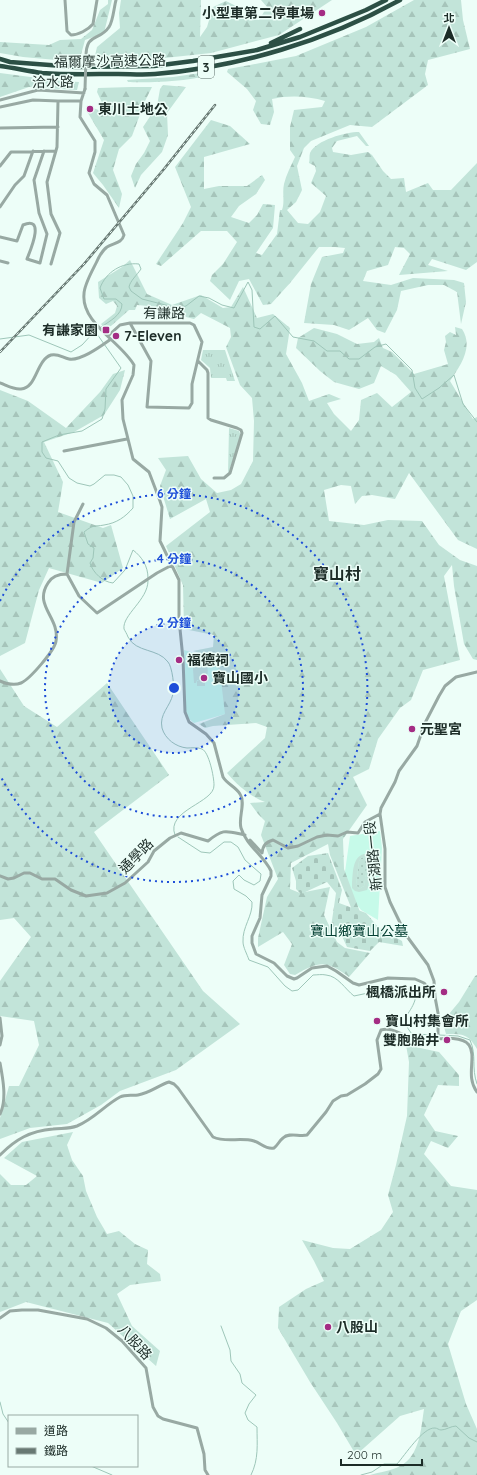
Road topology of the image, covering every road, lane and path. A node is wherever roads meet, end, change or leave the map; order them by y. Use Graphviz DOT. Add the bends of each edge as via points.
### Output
graph roads {
  1 [pos="66,0"];
  2 [pos="97,0"];
  3 [pos="116,0"];
  4 [pos="386,0"];
  5 [pos="400,0"];
  6 [pos="300,29"];
  7 [pos="257,50"];
  8 [pos="0,59"];
  9 [pos="0,66"];
  10 [pos="84,91"];
  11 [pos="0,100"];
  12 [pos="58,101"];
  13 [pos="81,101"];
  14 [pos="0,107"];
  15 [pos="58,127"];
  16 [pos="0,128"];
  17 [pos="33,151"];
  18 [pos="44,151"];
  19 [pos="56,151"];
  20 [pos="0,166"];
  21 [pos="0,207"];
  22 [pos="0,237"];
  23 [pos="0,261"];
  24 [pos="8,263"];
  25 [pos="52,264"];
  26 [pos="130,323"];
  27 [pos="108,336"];
  28 [pos="111,339"];
  29 [pos="198,361"];
  30 [pos="0,383"];
  31 [pos="127,439"];
  32 [pos="64,451"];
  33 [pos="214,478"];
  34 [pos="83,504"];
  35 [pos="172,565"];
  36 [pos="66,574"];
  37 [pos="477,672"];
  38 [pos="0,681"];
  39 [pos="380,814"];
  40 [pos="245,835"];
  41 [pos="0,876"];
  42 [pos="435,997"];
  43 [pos="0,1018"];
  44 [pos="438,1040"];
  45 [pos="0,1045"];
  46 [pos="0,1064"];
  47 [pos="477,1092"];
  48 [pos="0,1114"];
  49 [pos="0,1155"];
  50 [pos="0,1318"];
  51 [pos="208,1475"];
  1 -- 2 [label="street" via="67,32 76,35 93,24"];
  3 -- 10 [label="street, bridge" via="110,26 90,41 86,48"];
  4 -- 7 [label="highway, 福爾摩沙高速公路 / 3" via="329,26"];
  5 -- 9 [label="highway, 福爾摩沙高速公路 / 3" via="370,16 302,43 259,56 192,69 154,74 75,74 41,73"];
  6 -- 7 [label="highway"];
  7 -- 8 [label="highway, 福爾摩沙高速公路 / 3" via="154,66 76,67"];
  10 -- 11 [label="street, 洽水路" via="38,90"];
  10 -- 13 [label="street"];
  12 -- 13 [label="street"];
  12 -- 14 [label="street" via="33,100"];
  12 -- 15 [label="street"];
  13 -- 27 [label="street" via="80,118 95,141 90,169 91,179 107,195 124,235 120,241 107,247 100,256 84,292 87,311"];
  15 -- 16 [label="street"];
  15 -- 19 [label="street"];
  17 -- 18 [label="street"];
  17 -- 20 [label="street" via="11,152"];
  17 -- 21 [label="street" via="24,176"];
  18 -- 19 [label="street"];
  18 -- 22 [label="street" via="34,180 39,213 47,234 40,263 27,259 36,234 32,224 23,225 17,241"];
  19 -- 25 [label="street" via="47,182 50,214 60,233"];
  23 -- 24 [label="street"];
  26 -- 27 [label="street, 有謙路" via="120,325"];
  26 -- 29 [label="street, 有謙路" via="194,325 202,342"];
  26 -- 29 [label="street" via="151,361 147,407 189,408 192,403 192,384"];
  27 -- 28 [label="street"];
  28 -- 30 [label="street" via="77,359 50,356 39,367 30,385 24,388 17,389"];
  28 -- 31 [label="street" via="134,365 133,375 122,403"];
  29 -- 33 [label="street" via="208,373 208,418 237,428 242,433 230,473 224,478"];
  31 -- 32 [label="street"];
  31 -- 35 [label="street" via="133,459 149,472 160,502 160,538"];
  34 -- 36 [label="street" via="74,522"];
  35 -- 36 [label="street" via="97,613 79,596"];
  35 -- 40 [label="street" via="179,580 185,712 190,722 214,743 222,777 242,798 241,828"];
  36 -- 38 [label="street" via="60,574 49,581 42,598 56,629 53,650 22,683 9,685"];
  37 -- 39 [label="street, 新湖路一段" via="456,677 442,691 425,723 417,746 399,771"];
  39 -- 40 [label="street" via="365,822 358,833 347,832 338,836 317,837 288,848 273,840 263,846 262,853"];
  39 -- 42 [label="street, 新湖路一段" via="385,849 385,887 406,935 432,973"];
  40 -- 41 [label="street, 通學路" via="228,830 208,841 181,833 154,850 148,862 125,883 107,893 86,896 55,879 42,879 30,873 14,878"];
  40 -- 42 [label="street" via="272,873 262,895 260,918 252,936 256,954 274,963 287,976 294,979 312,968 327,966 356,985 388,978 414,979 424,983"];
  42 -- 44 [label="street, 新湖路一段"];
  43 -- 45 [label="street"];
  44 -- 47 [label="street" via="459,1039 470,1046 470,1073"];
  44 -- 49 [label="street" via="412,1040 389,1029 381,1030 376,1040 381,1069 378,1074 347,1095 333,1101 307,1135 283,1137 271,1149 251,1140 220,1140 213,1137 178,1088 169,1082 138,1095 121,1096 76,1126 43,1130 22,1137"];
  46 -- 48 [label="street" via="3,1106"];
  50 -- 51 [label="street, 八股路" via="10,1311 38,1310 87,1319 106,1328 146,1368 153,1407 158,1416 197,1428 204,1454 204,1470"];
}
